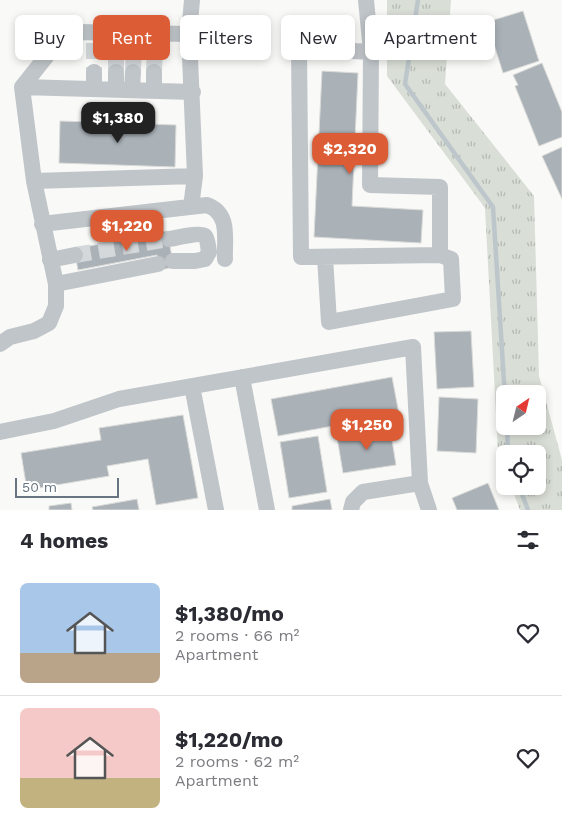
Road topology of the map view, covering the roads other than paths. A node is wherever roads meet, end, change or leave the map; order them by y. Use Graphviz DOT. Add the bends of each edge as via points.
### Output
graph roads {
  1 [pos="192,0"];
  2 [pos="366,0"];
  3 [pos="191,15"];
  4 [pos="367,15"];
  5 [pos="180,35"];
  6 [pos="365,52"];
  7 [pos="191,60"];
  8 [pos="371,60"];
  9 [pos="94,72"];
  10 [pos="116,72"];
  11 [pos="133,72"];
  12 [pos="154,72"];
  13 [pos="22,87"];
  14 [pos="94,89"];
  15 [pos="124,90"];
  16 [pos="154,90"];
  17 [pos="193,92"];
  18 [pos="195,176"];
  19 [pos="34,180"];
  20 [pos="191,207"];
  21 [pos="42,224"];
  22 [pos="169,239"];
  23 [pos="220,254"];
  24 [pos="75,255"];
  25 [pos="440,255"];
  26 [pos="324,257"];
  27 [pos="50,260"];
  28 [pos="171,262"];
  29 [pos="136,269"];
  30 [pos="56,284"];
  31 [pos="0,344"];
  32 [pos="242,378"];
  33 [pos="192,386"];
  34 [pos="0,432"];
  35 [pos="420,482"];
  36 [pos="216,510"];
  37 [pos="267,510"];
  38 [pos="351,510"];
  39 [pos="429,510"];
  1 -- 3 [label="lane"];
  2 -- 4 [label="lane"];
  5 -- 13 [label="lane" via="134,39 94,38 79,32 65,34"];
  6 -- 26 [label="lane" via="299,48 301,257"];
  7 -- 17 [label="lane"];
  8 -- 25 [label="lane" via="370,185 440,188"];
  9 -- 14 [label="lane"];
  10 -- 15 [label="lane"];
  11 -- 15 [label="lane"];
  12 -- 16 [label="lane"];
  13 -- 14 [label="lane"];
  13 -- 19 [label="lane"];
  14 -- 15 [label="lane"];
  15 -- 16 [label="lane"];
  16 -- 17 [label="lane"];
  17 -- 18 [label="lane"];
  18 -- 19 [label="lane"];
  18 -- 20 [label="lane"];
  19 -- 21 [label="lane"];
  20 -- 21 [label="lane"];
  20 -- 23 [label="lane" via="207,205 225,221"];
  21 -- 27 [label="lane"];
  22 -- 23 [label="lane" via="203,235"];
  23 -- 28 [label="lane" via="195,261"];
  24 -- 27 [label="lane"];
  25 -- 26 [label="lane"];
  25 -- 26 [label="lane" via="451,259 454,299 329,322"];
  27 -- 30 [label="lane"];
  28 -- 29 [label="lane"];
  28 -- 29 [label="lane" via="177,269 148,274"];
  29 -- 30 [label="lane"];
  30 -- 31 [label="lane" via="56,306 49,323"];
  32 -- 33 [label="lane"];
  32 -- 35 [label="lane" via="413,347"];
  32 -- 37 [label="lane"];
  33 -- 34 [label="lane" via="118,399 54,421"];
  33 -- 36 [label="lane"];
  35 -- 38 [label="lane" via="363,492 353,502"];
  35 -- 39 [label="lane"];
}
